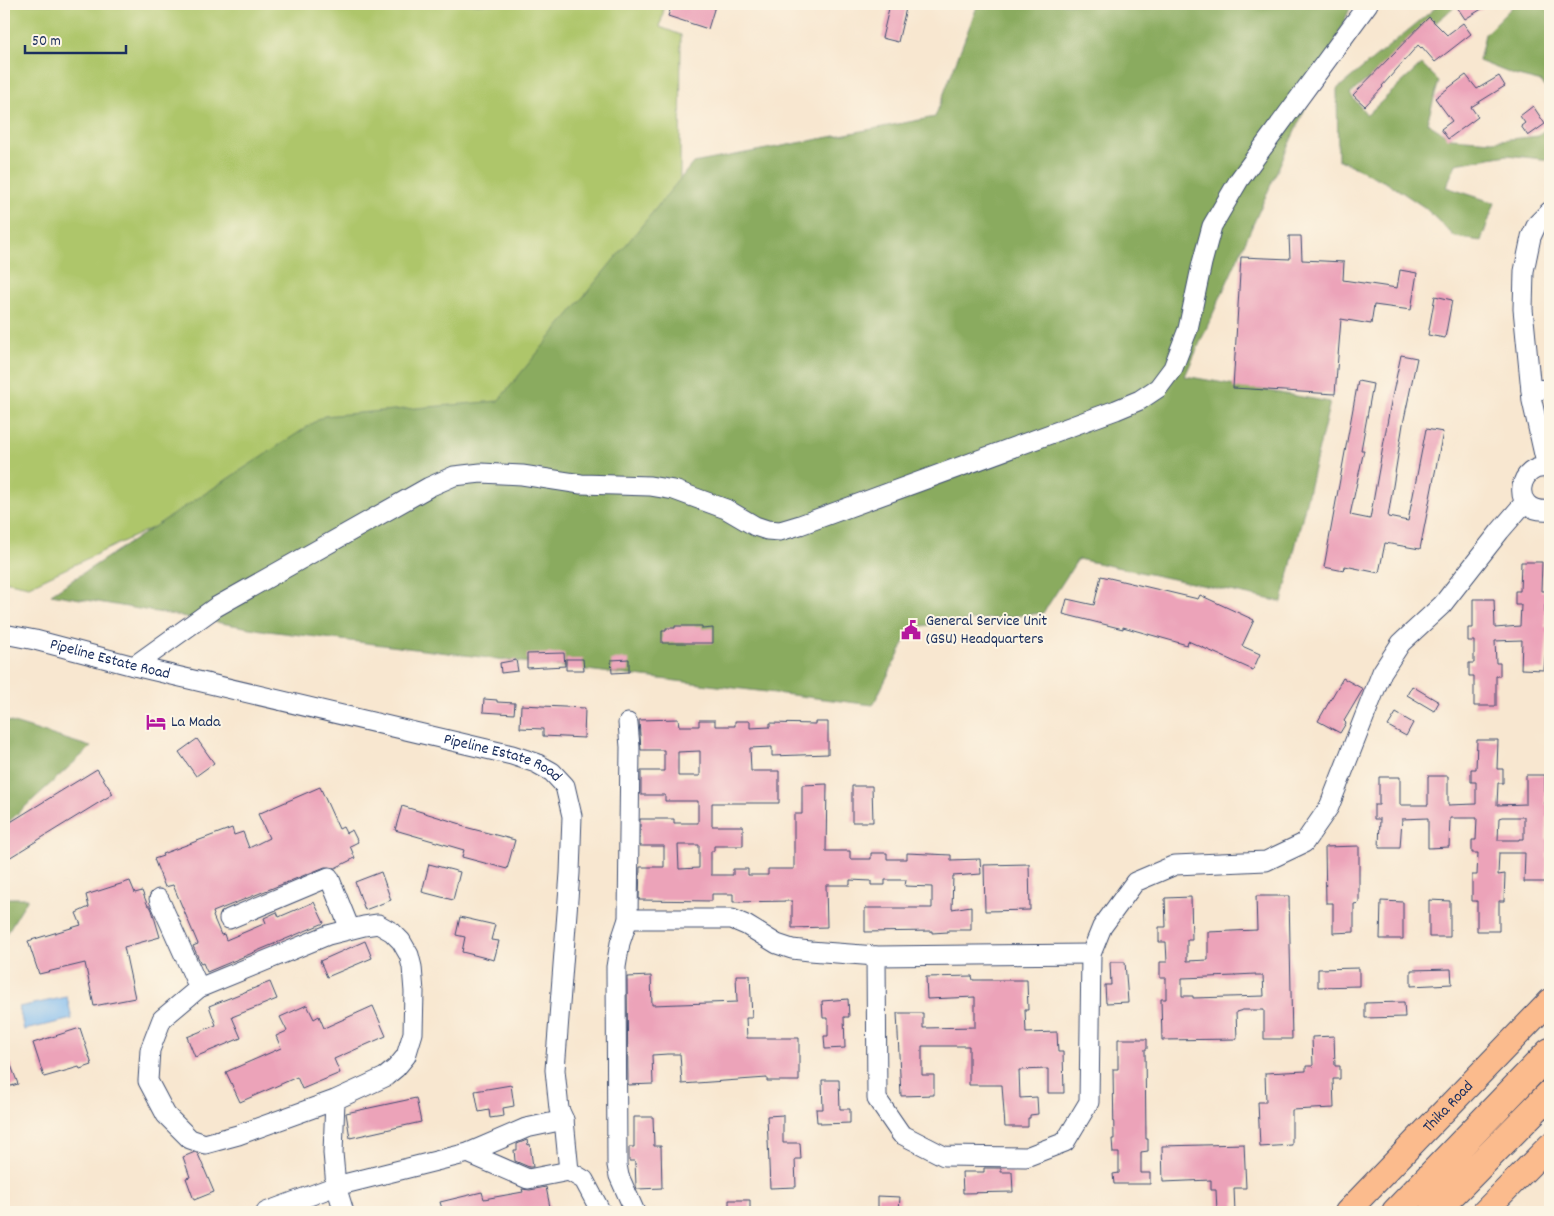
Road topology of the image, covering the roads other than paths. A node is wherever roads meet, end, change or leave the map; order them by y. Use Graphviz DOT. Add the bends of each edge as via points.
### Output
graph roads {
  1 [pos="1368,4"];
  2 [pos="1550,211"];
  3 [pos="1550,389"];
  4 [pos="1531,390"];
  5 [pos="1549,469"];
  6 [pos="1525,502"];
  7 [pos="1550,510"];
  8 [pos="4,634"];
  9 [pos="134,666"];
  10 [pos="628,723"];
  11 [pos="159,899"];
  12 [pos="229,919"];
  13 [pos="628,919"];
  14 [pos="350,930"];
  15 [pos="1091,954"];
  16 [pos="876,956"];
  17 [pos="199,988"];
  18 [pos="1550,1001"];
  19 [pos="1550,1052"];
  20 [pos="1550,1094"];
  21 [pos="334,1100"];
  22 [pos="564,1120"];
  23 [pos="1550,1145"];
  24 [pos="468,1153"];
  25 [pos="569,1171"];
  26 [pos="336,1186"];
  27 [pos="266,1212"];
  28 [pos="344,1212"];
  29 [pos="600,1212"];
  30 [pos="635,1212"];
  31 [pos="1347,1212"];
  32 [pos="1396,1212"];
  33 [pos="1434,1212"];
  34 [pos="1484,1212"];
  1 -- 9 [label="street" via="1239,180 1212,226 1188,329 1173,368 1158,388 1140,400 780,531 755,526 726,509 674,490 582,484 522,475 481,473 454,476 216,607"];
  2 -- 4 [label="street" via="1537,224 1531,237 1524,271 1523,309"];
  3 -- 4 [label="street"];
  4 -- 5 [label="street"];
  5 -- 6 [label="street" via="1540,468 1527,475 1523,481"];
  6 -- 7 [label="street" via="1541,511"];
  6 -- 15 [label="street" via="1442,605 1401,642 1382,672 1330,807 1304,843 1266,861 1175,865 1135,882 1102,927"];
  8 -- 9 [label="street, Pipeline Estate Road"];
  9 -- 22 [label="street, Pipeline Estate Road" via="512,755 552,772 565,786 572,816 555,1070 559,1109"];
  10 -- 13 [label="street"];
  11 -- 17 [label="street"];
  12 -- 14 [label="street" via="329,877"];
  13 -- 16 [label="street" via="732,920 792,949"];
  13 -- 30 [label="street" via="616,967 617,1166"];
  14 -- 17 [label="street" via="328,935"];
  14 -- 21 [label="street" via="378,924 392,932 406,948 414,992 413,1034 406,1056 396,1068 385,1077"];
  15 -- 16 [label="street"];
  15 -- 16 [label="street" via="1089,1102 1065,1142 1026,1157 944,1156 901,1134 878,1099"];
  17 -- 21 [label="street" via="162,1019 150,1050 148,1081 166,1115 190,1139 205,1144"];
  18 -- 31 [label="main road, Thika Road"];
  19 -- 32 [label="highway"];
  20 -- 33 [label="highway"];
  21 -- 26 [label="street"];
  22 -- 24 [label="street" via="526,1128"];
  22 -- 25 [label="street, Pipeline Estate Road"];
  23 -- 34 [label="main road"];
  24 -- 25 [label="street" via="528,1179"];
  24 -- 26 [label="street"];
  25 -- 29 [label="street" via="584,1180"];
  26 -- 27 [label="street"];
  26 -- 28 [label="street"];
}
